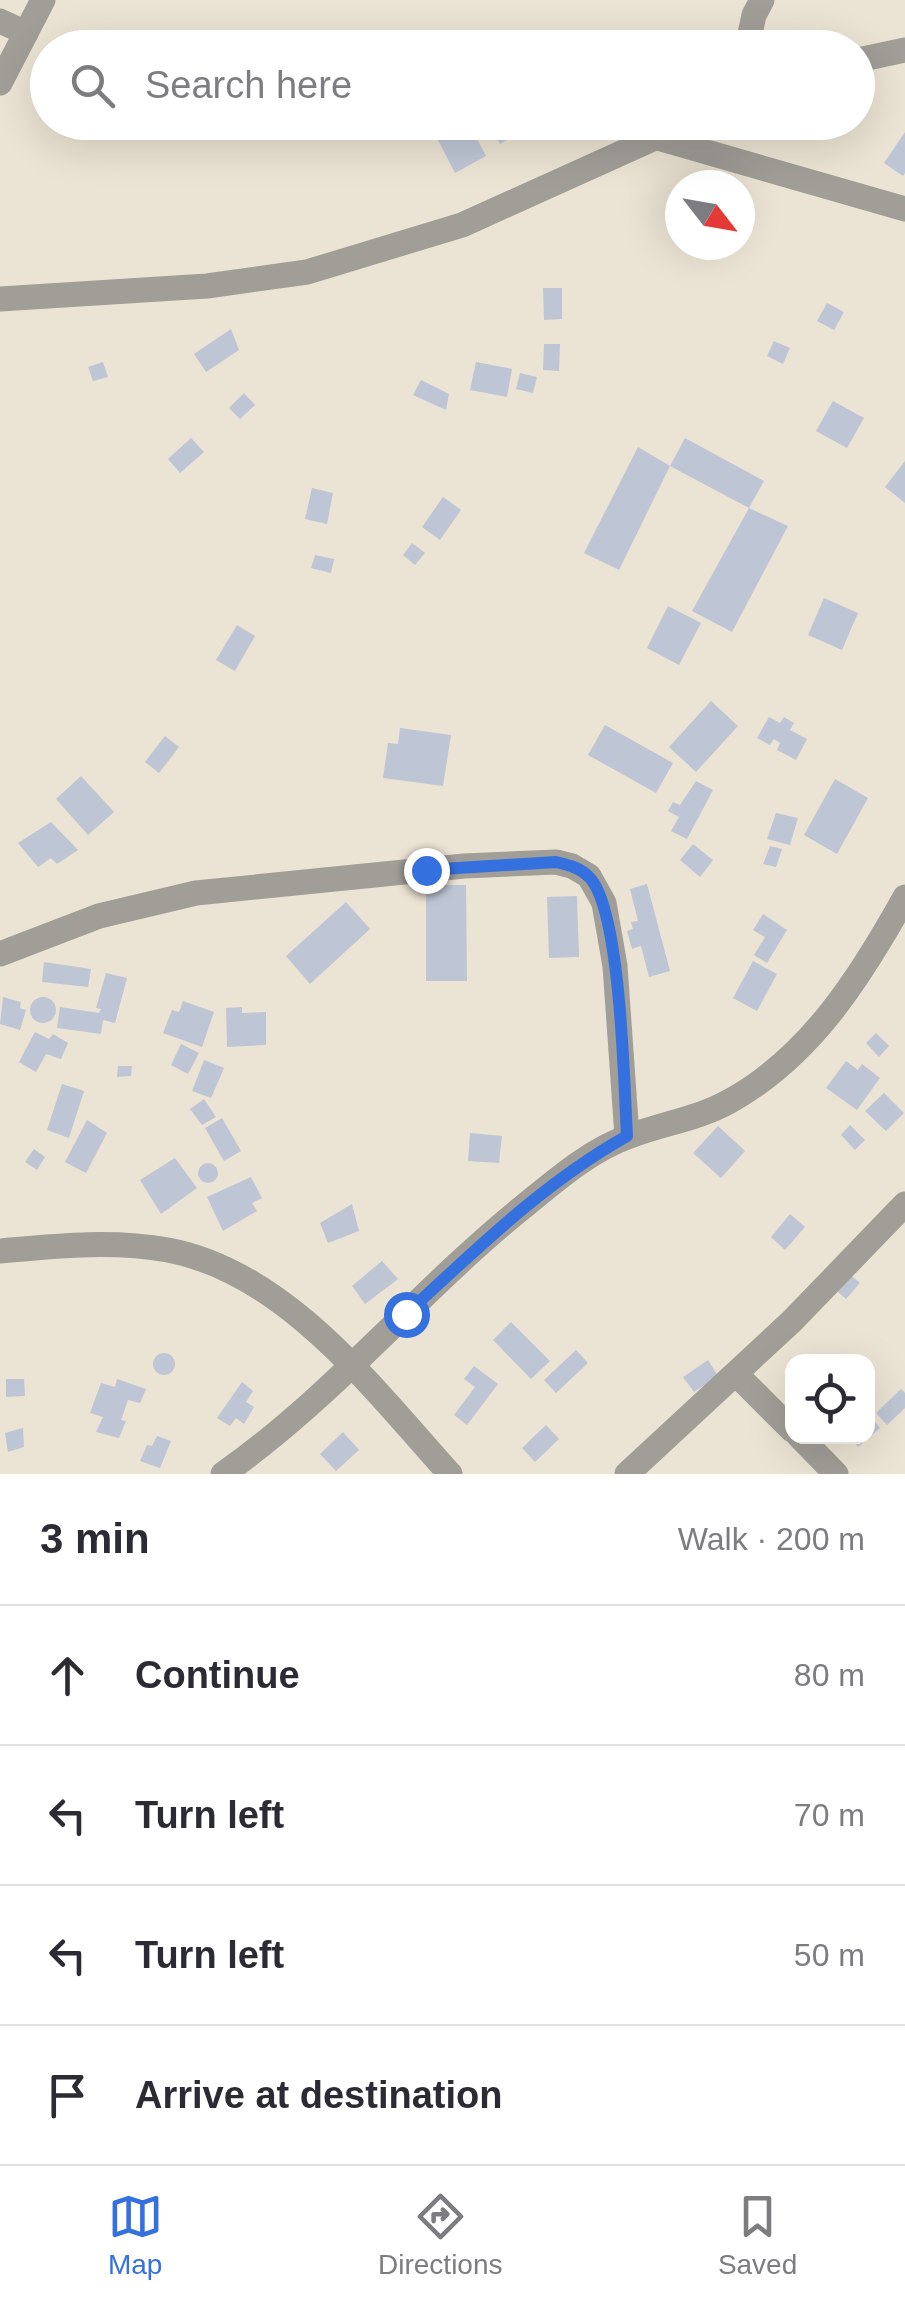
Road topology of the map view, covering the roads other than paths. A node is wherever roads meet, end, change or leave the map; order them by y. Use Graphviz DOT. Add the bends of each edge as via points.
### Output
graph roads {
  1 [pos="43,0"];
  2 [pos="762,0"];
  3 [pos="0,21"];
  4 [pos="751,30"];
  5 [pos="26,33"];
  6 [pos="905,50"];
  7 [pos="875,56"];
  8 [pos="0,83"];
  9 [pos="653,140"];
  10 [pos="665,140"];
  11 [pos="905,209"];
  12 [pos="0,299"];
  13 [pos="905,897"];
  14 [pos="0,954"];
  15 [pos="627,1136"];
  16 [pos="905,1204"];
  17 [pos="0,1251"];
  18 [pos="350,1366"];
  19 [pos="737,1375"];
  20 [pos="785,1423"];
  21 [pos="806,1444"];
  22 [pos="222,1474"];
  23 [pos="450,1474"];
  24 [pos="627,1474"];
  25 [pos="836,1474"];
  1 -- 5 [label="street"];
  2 -- 4 [label="street"];
  3 -- 5 [label="street"];
  5 -- 8 [label="street"];
  6 -- 7 [label="street"];
  9 -- 12 [label="street" via="462,224 308,272 207,286"];
  10 -- 11 [label="street"];
  13 -- 15 [label="street" via="859,975 775,1073 690,1119"];
  14 -- 15 [label="street" via="99,916 196,893 464,866 572,866 589,876 604,903 616,966"];
  15 -- 18 [label="street" via="519,1210"];
  16 -- 19 [label="street"];
  17 -- 18 [label="street" via="86,1243 169,1250 230,1271 289,1307"];
  18 -- 22 [label="street"];
  18 -- 23 [label="street"];
  19 -- 20 [label="street"];
  19 -- 24 [label="street"];
  21 -- 25 [label="street"];
}
